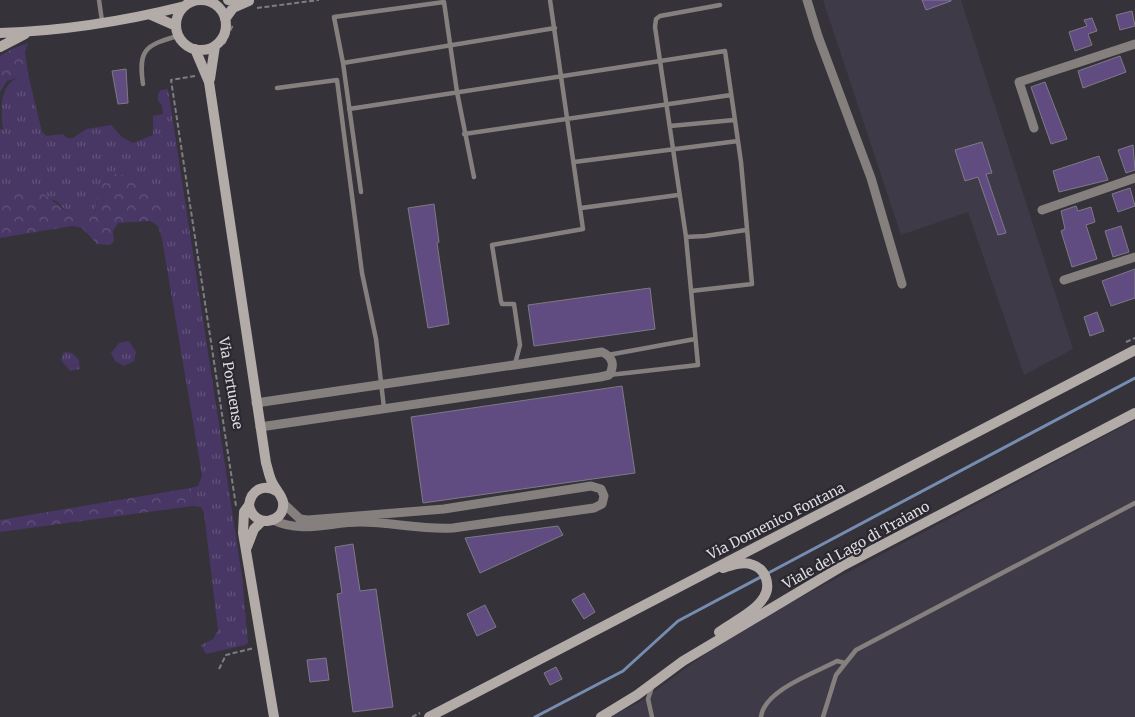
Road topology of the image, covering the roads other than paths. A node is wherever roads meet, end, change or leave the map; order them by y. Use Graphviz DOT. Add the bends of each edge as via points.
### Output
graph roads {
  1 [pos="100,0"];
  2 [pos="208,0"];
  3 [pos="228,0"];
  4 [pos="550,0"];
  5 [pos="807,0"];
  6 [pos="251,3"];
  7 [pos="720,5"];
  8 [pos="185,6"];
  9 [pos="150,15"];
  10 [pos="102,21"];
  11 [pos="229,21"];
  12 [pos="555,28"];
  13 [pos="177,31"];
  14 [pos="30,32"];
  15 [pos="0,33"];
  16 [pos="1135,44"];
  17 [pos="452,45"];
  18 [pos="0,47"];
  19 [pos="219,47"];
  20 [pos="195,50"];
  21 [pos="660,59"];
  22 [pos="343,63"];
  23 [pos="560,74"];
  24 [pos="209,82"];
  25 [pos="143,84"];
  26 [pos="277,88"];
  27 [pos="457,92"];
  28 [pos="731,94"];
  29 [pos="666,104"];
  30 [pos="349,109"];
  31 [pos="567,118"];
  32 [pos="734,120"];
  33 [pos="670,126"];
  34 [pos="1034,128"];
  35 [pos="464,134"];
  36 [pos="738,141"];
  37 [pos="672,150"];
  38 [pos="574,162"];
  39 [pos="474,177"];
  40 [pos="1135,178"];
  41 [pos="361,192"];
  42 [pos="678,194"];
  43 [pos="580,208"];
  44 [pos="1042,210"];
  45 [pos="746,230"];
  46 [pos="686,237"];
  47 [pos="1135,257"];
  48 [pos="1064,280"];
  49 [pos="902,284"];
  50 [pos="691,291"];
  51 [pos="695,338"];
  52 [pos="1135,350"];
  53 [pos="608,355"];
  54 [pos="515,365"];
  55 [pos="609,375"];
  56 [pos="381,385"];
  57 [pos="256,403"];
  58 [pos="384,409"];
  59 [pos="1135,413"];
  60 [pos="260,427"];
  61 [pos="266,463"];
  62 [pos="262,488"];
  63 [pos="278,492"];
  64 [pos="283,503"];
  65 [pos="1135,503"];
  66 [pos="249,505"];
  67 [pos="267,520"];
  68 [pos="247,547"];
  69 [pos="684,584"];
  70 [pos="682,661"];
  71 [pos="845,663"];
  72 [pos="653,682"];
  73 [pos="274,717"];
  74 [pos="429,717"];
  75 [pos="601,717"];
  76 [pos="652,717"];
  77 [pos="761,717"];
  78 [pos="823,717"];
  1 -- 10 [label="lane"];
  2 -- 8 [label="street"];
  2 -- 11 [label="street"];
  3 -- 6 [label="street"];
  4 -- 12 [label="lane"];
  5 -- 49 [label="street" via="871,178"];
  6 -- 11 [label="street" via="233,8"];
  7 -- 21 [label="lane" via="670,13 656,19"];
  8 -- 9 [label="street"];
  8 -- 13 [label="street" via="180,12"];
  9 -- 10 [label="street"];
  9 -- 13 [label="street" via="162,18"];
  10 -- 14 [label="street"];
  11 -- 19 [label="street, Via Portuense"];
  12 -- 17 [label="lane"];
  12 -- 23 [label="lane"];
  13 -- 20 [label="street" via="184,43"];
  13 -- 25 [label="lane" via="151,45 143,54 140,64"];
  14 -- 15 [label="street"];
  14 -- 18 [label="street"];
  16 -- 34 [label="street" via="1019,82"];
  17 -- 22 [label="lane"];
  17 -- 22 [label="lane" via="444,2 334,17"];
  17 -- 27 [label="lane"];
  19 -- 20 [label="street"];
  19 -- 24 [label="street, Via Portuense"];
  20 -- 24 [label="street, Via Portuense"];
  21 -- 23 [label="lane"];
  21 -- 28 [label="lane" via="725,50"];
  21 -- 29 [label="lane"];
  22 -- 30 [label="lane"];
  23 -- 27 [label="lane"];
  23 -- 31 [label="lane"];
  24 -- 57 [label="street, Via Portuense"];
  26 -- 56 [label="lane" via="337,80 362,273 376,339"];
  27 -- 30 [label="lane"];
  27 -- 35 [label="lane"];
  28 -- 29 [label="lane"];
  28 -- 32 [label="lane"];
  29 -- 31 [label="lane"];
  29 -- 33 [label="lane"];
  30 -- 41 [label="lane"];
  31 -- 35 [label="lane"];
  31 -- 38 [label="lane"];
  32 -- 33 [label="lane"];
  32 -- 36 [label="lane"];
  33 -- 37 [label="lane"];
  35 -- 39 [label="lane"];
  36 -- 37 [label="lane"];
  36 -- 45 [label="lane"];
  37 -- 38 [label="lane"];
  37 -- 42 [label="lane"];
  38 -- 43 [label="lane"];
  40 -- 44 [label="street"];
  42 -- 43 [label="lane"];
  42 -- 46 [label="lane"];
  43 -- 54 [label="lane" via="583,228 492,245 501,302 514,304 520,345"];
  45 -- 46 [label="lane"];
  45 -- 50 [label="lane" via="752,284"];
  46 -- 50 [label="lane"];
  47 -- 48 [label="street"];
  50 -- 51 [label="lane"];
  51 -- 53 [label="lane"];
  51 -- 55 [label="lane" via="698,365"];
  52 -- 69 [label="street, Via Domenico Fontana"];
  53 -- 54 [label="street" via="602,352"];
  53 -- 55 [label="street" via="613,361"];
  54 -- 56 [label="street"];
  55 -- 58 [label="street"];
  56 -- 57 [label="street"];
  56 -- 58 [label="lane"];
  57 -- 60 [label="street, Via Portuense"];
  58 -- 60 [label="street"];
  59 -- 70 [label="street, Viale del Lago di Traiano" via="844,564"];
  60 -- 61 [label="street, Via Portuense"];
  61 -- 62 [label="street, Via Portuense"];
  61 -- 63 [label="street, Via Portuense"];
  62 -- 63 [label="street"];
  62 -- 66 [label="street" via="252,494"];
  63 -- 64 [label="street"];
  64 -- 67 [label="street" via="281,513"];
  64 -- 67 [label="street" via="300,519 308,520 436,510 591,486 601,489 604,496 602,504 594,508 430,530 361,522 292,527"];
  65 -- 71 [label="lane" via="856,650"];
  66 -- 67 [label="street" via="254,517"];
  66 -- 68 [label="street" via="242,521"];
  67 -- 68 [label="street" via="254,529"];
  68 -- 73 [label="street"];
  69 -- 70 [label="street" via="731,565 753,564 762,571 768,584 766,595 758,605"];
  69 -- 74 [label="street, Via Domenico Fontana"];
  70 -- 72 [label="street, Viale del Lago di Traiano"];
  71 -- 77 [label="lane" via="837,661 781,690 762,708"];
  71 -- 78 [label="lane" via="836,675"];
  72 -- 75 [label="street, Viale del Lago di Traiano"];
  72 -- 76 [label="lane" via="648,699"];
}
